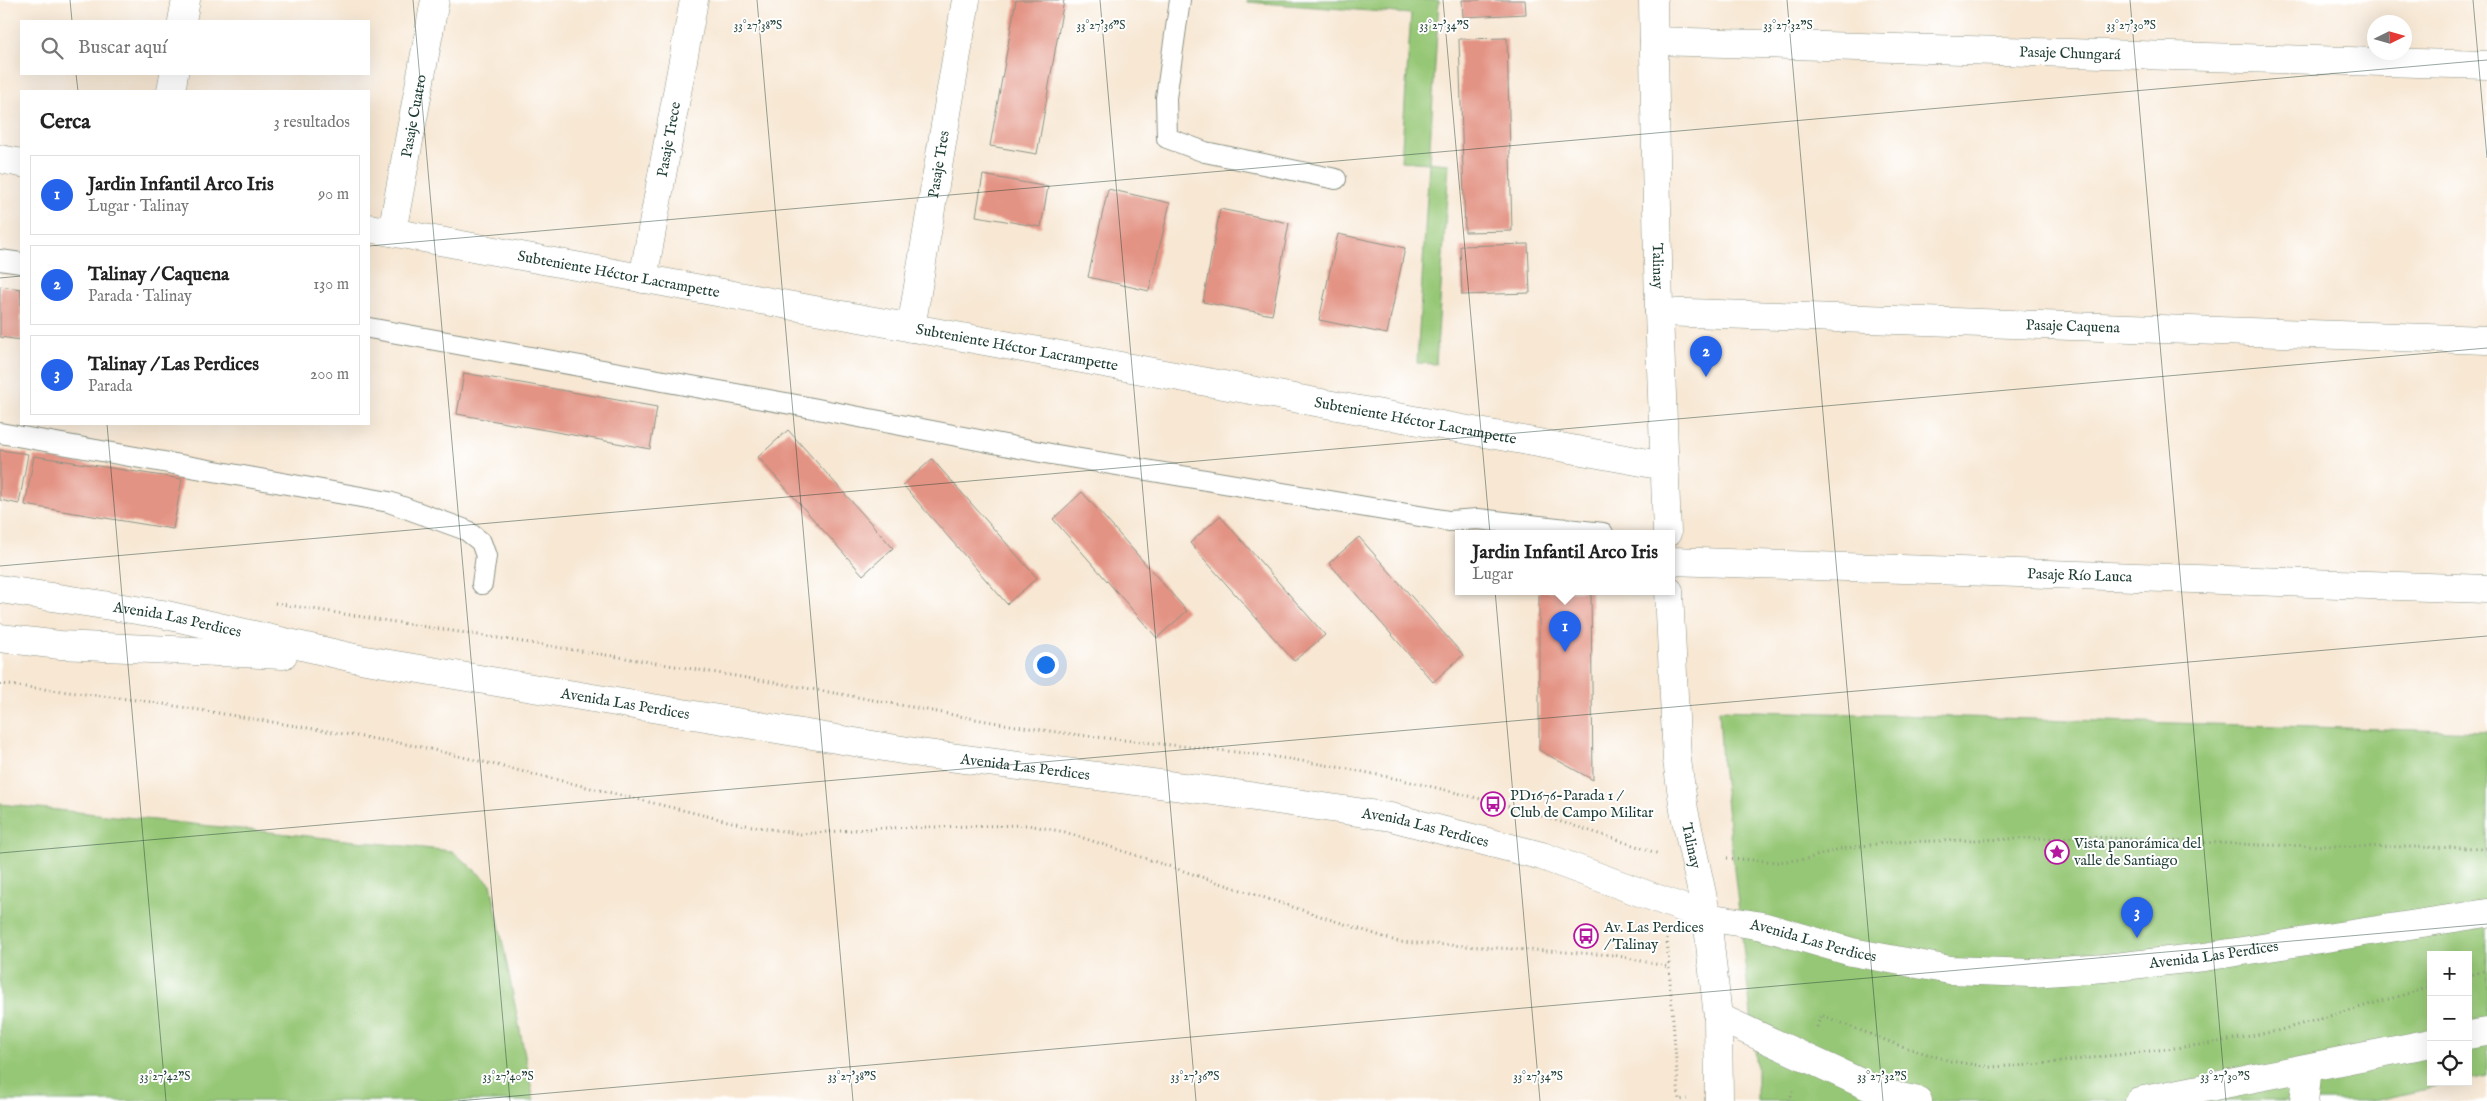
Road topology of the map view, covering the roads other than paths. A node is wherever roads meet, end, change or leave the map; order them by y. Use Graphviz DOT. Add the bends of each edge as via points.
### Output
graph roads {
  1 [pos="186,0"];
  2 [pos="435,0"];
  3 [pos="694,0"];
  4 [pos="966,0"];
  5 [pos="1180,0"];
  6 [pos="1653,0"];
  7 [pos="182,20"];
  8 [pos="1654,41"];
  9 [pos="2487,65"];
  10 [pos="174,75"];
  11 [pos="171,90"];
  12 [pos="0,159"];
  13 [pos="20,163"];
  14 [pos="1336,179"];
  15 [pos="380,230"];
  16 [pos="0,260"];
  17 [pos="20,263"];
  18 [pos="643,279"];
  19 [pos="1659,312"];
  20 [pos="370,328"];
  21 [pos="911,328"];
  22 [pos="2487,340"];
  23 [pos="0,433"];
  24 [pos="1664,466"];
  25 [pos="1576,530"];
  26 [pos="1666,530"];
  27 [pos="1675,562"];
  28 [pos="482,584"];
  29 [pos="0,589"];
  30 [pos="2487,589"];
  31 [pos="1669,595"];
  32 [pos="0,638"];
  33 [pos="354,658"];
  34 [pos="2487,913"];
  35 [pos="1707,917"];
  36 [pos="1718,1017"];
  37 [pos="2487,1032"];
  38 [pos="2472,1034"];
  39 [pos="2427,1044"];
  40 [pos="2308,1068"];
  41 [pos="1719,1100"];
  42 [pos="1918,1101"];
  43 [pos="2138,1101"];
  44 [pos="2304,1101"];
  1 -- 7 [label="street"];
  2 -- 15 [label="street, Pasaje Cuatro"];
  3 -- 18 [label="street, Pasaje Trece"];
  4 -- 21 [label="street, Pasaje Tres"];
  5 -- 14 [label="lane" via="1166,98 1167,138 1205,152"];
  6 -- 8 [label="street, Talinay"];
  8 -- 9 [label="street, Pasaje Chungará"];
  8 -- 19 [label="street, Talinay"];
  10 -- 11 [label="street"];
  12 -- 13 [label="street"];
  15 -- 18 [label="street, Subteniente Héctor Lacrampette"];
  16 -- 17 [label="lane"];
  18 -- 21 [label="street, Subteniente Héctor Lacrampette"];
  19 -- 22 [label="street, Pasaje Caquena"];
  19 -- 24 [label="street, Talinay"];
  20 -- 25 [label="lane" via="1051,454 1450,521 1478,519"];
  21 -- 24 [label="street, Subteniente Héctor Lacrampette"];
  23 -- 28 [label="lane" via="389,502 466,530 481,542 486,556"];
  24 -- 26 [label="street, Talinay"];
  27 -- 30 [label="street, Pasaje Río Lauca"];
  29 -- 33 [label="street, Avenida Las Perdices" via="162,614"];
  31 -- 35 [label="street, Talinay" via="1677,760"];
  32 -- 33 [label="street, Avenida Las Perdices" via="60,644"];
  33 -- 35 [label="street, Avenida Las Perdices" via="926,754 1391,817 1542,856"];
  34 -- 35 [label="street, Avenida Las Perdices" via="2204,957 2032,973 1950,970 1852,952 1762,926"];
  35 -- 36 [label="street, Talinay"];
  36 -- 41 [label="street, Talinay"];
  36 -- 42 [label="street" via="1883,1093"];
  37 -- 38 [label="street"];
  39 -- 40 [label="street"];
  40 -- 43 [label="street"];
  40 -- 44 [label="street"];
}
